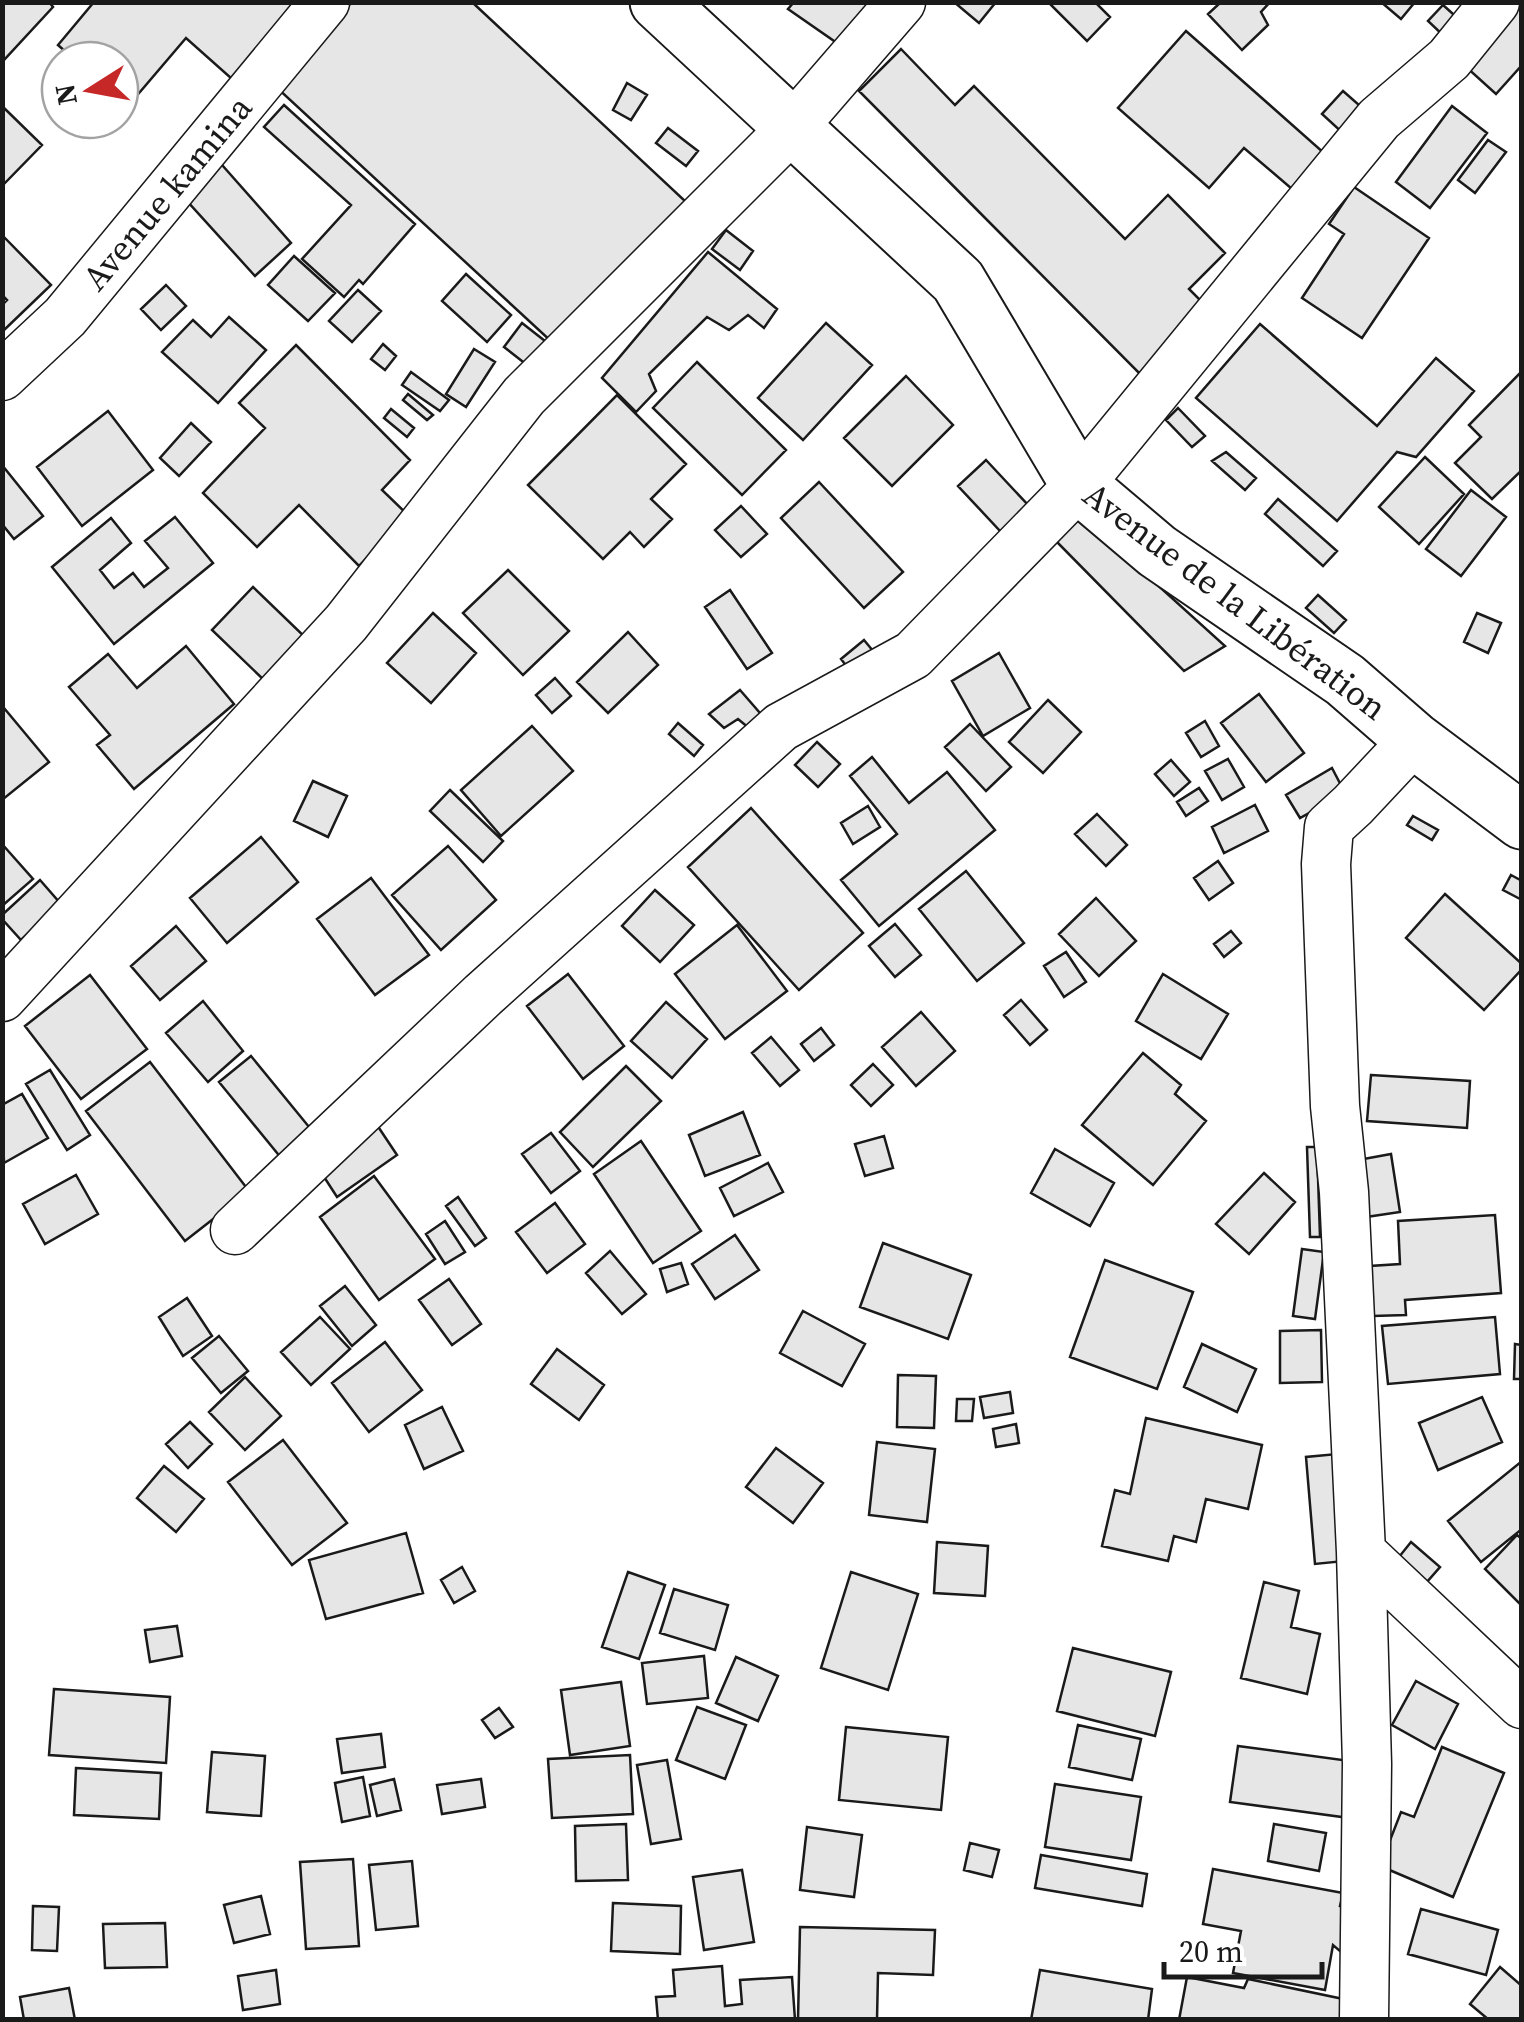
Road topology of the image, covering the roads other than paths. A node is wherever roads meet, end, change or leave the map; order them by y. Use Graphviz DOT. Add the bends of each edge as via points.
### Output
graph roads {
  1 [pos="325,2"];
  2 [pos="658,2"];
  3 [pos="900,2"];
  4 [pos="1496,2"];
  5 [pos="792,128"];
  6 [pos="2,376"];
  7 [pos="1079,484"];
  8 [pos="1414,740"];
  9 [pos="1522,821"];
  10 [pos="2,997"];
  11 [pos="234,1230"];
  12 [pos="1361,1552"];
  13 [pos="1522,1704"];
  14 [pos="1364,2020"];
  1 -- 6 [label="street, Avenue kamina" via="65,316"];
  2 -- 5 [label="highway, Avenue de la Libération"];
  3 -- 5 [label="street"];
  4 -- 7 [label="street" via="1450,59 1379,119"];
  5 -- 7 [label="highway, Avenue de la Libération" via="958,281"];
  5 -- 10 [label="street" via="524,396 346,622"];
  7 -- 8 [label="highway, Avenue de la Libération" via="1157,551 1345,680"];
  7 -- 11 [label="street" via="913,655 781,727 468,1008"];
  8 -- 9 [label="highway, Avenue de la Libération"];
  8 -- 12 [label="street" via="1329,827 1326,864"];
  12 -- 13 [label="street"];
  12 -- 14 [label="street"];
}
